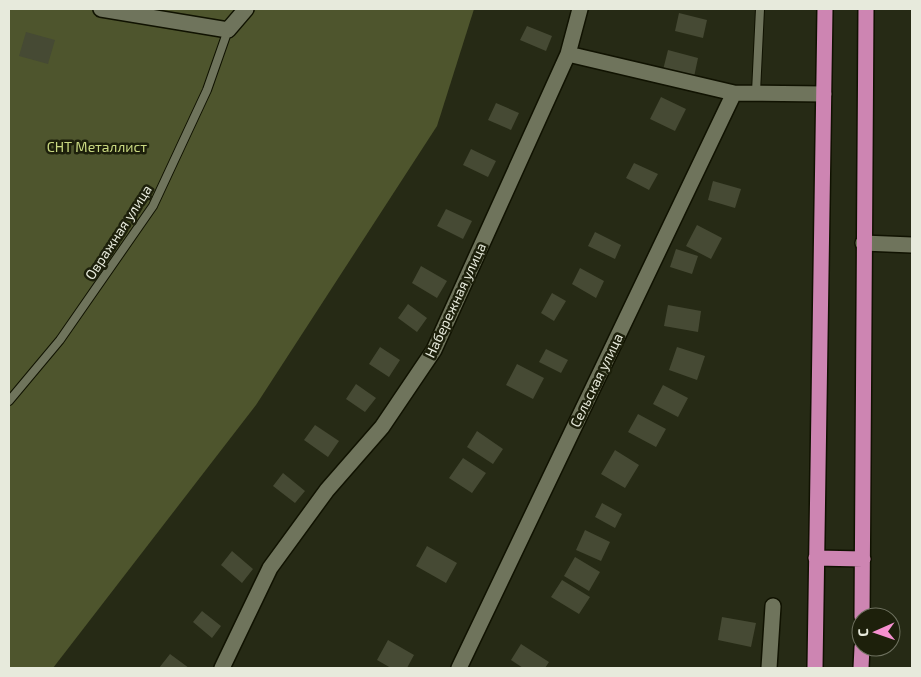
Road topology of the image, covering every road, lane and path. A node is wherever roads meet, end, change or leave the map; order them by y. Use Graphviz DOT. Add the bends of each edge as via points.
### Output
graph roads {
  1 [pos="101,9"];
  2 [pos="246,9"];
  3 [pos="580,9"];
  4 [pos="760,9"];
  5 [pos="825,9"];
  6 [pos="866,9"];
  7 [pos="228,30"];
  8 [pos="568,54"];
  9 [pos="734,92"];
  10 [pos="756,92"];
  11 [pos="824,94"];
  12 [pos="864,243"];
  13 [pos="912,246"];
  14 [pos="9,401"];
  15 [pos="816,558"];
  16 [pos="863,559"];
  17 [pos="773,606"];
  18 [pos="862,607"];
  19 [pos="222,668"];
  20 [pos="459,668"];
  21 [pos="769,668"];
  22 [pos="815,668"];
  1 -- 7 [label="street"];
  2 -- 7 [label="street"];
  3 -- 8 [label="street, Набережная улица"];
  4 -- 10 [label="lane"];
  5 -- 11 [label="highway"];
  6 -- 12 [label="highway"];
  7 -- 14 [label="lane, Овражная улица" via="207,90 153,206 60,340"];
  8 -- 9 [label="street"];
  8 -- 19 [label="street, Набережная улица" via="434,350 382,428 328,490 270,568"];
  9 -- 10 [label="street"];
  9 -- 20 [label="street, Сельская улица"];
  10 -- 11 [label="street"];
  11 -- 15 [label="highway"];
  12 -- 13 [label="street"];
  12 -- 16 [label="highway"];
  15 -- 16 [label="highway"];
  15 -- 22 [label="highway"];
  16 -- 18 [label="highway"];
  17 -- 21 [label="street"];
}
